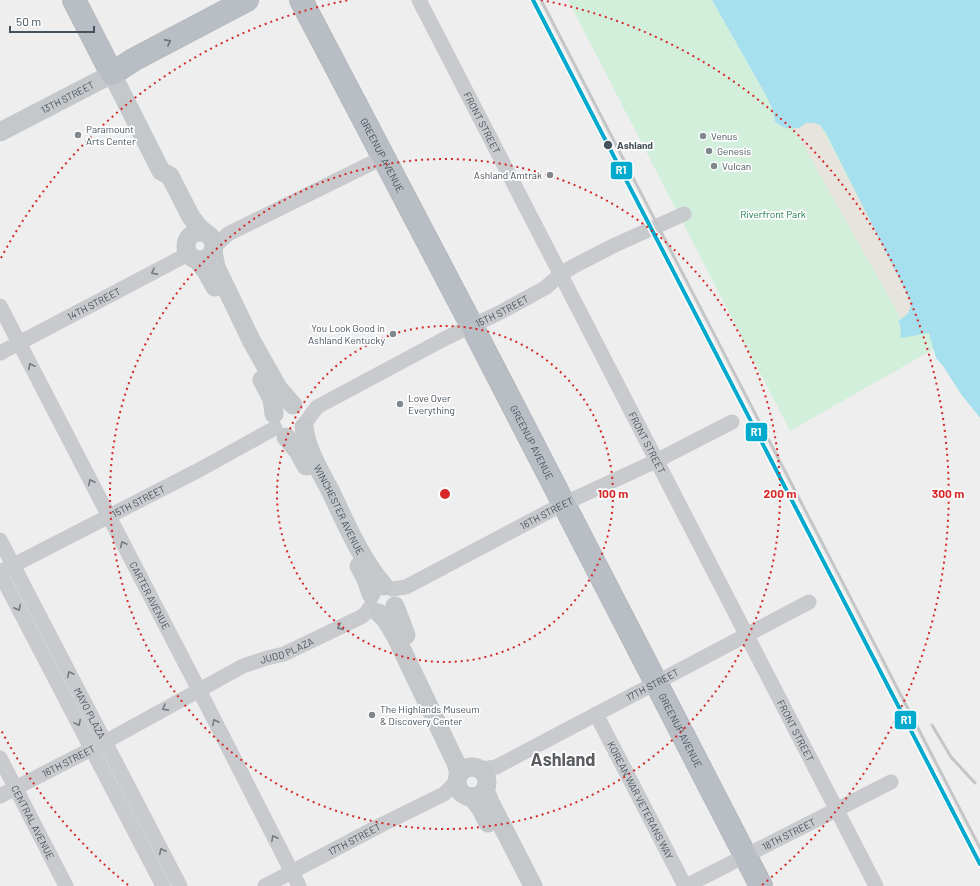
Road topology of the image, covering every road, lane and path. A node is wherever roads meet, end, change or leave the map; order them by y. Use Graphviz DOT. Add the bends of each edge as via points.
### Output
graph roads {
  1 [pos="74,0"];
  2 [pos="247,0"];
  3 [pos="301,0"];
  4 [pos="419,0"];
  5 [pos="112,74"];
  6 [pos="0,132"];
  7 [pos="384,157"];
  8 [pos="161,171"];
  9 [pos="684,214"];
  10 [pos="214,240"];
  11 [pos="191,251"];
  12 [pos="561,274"];
  13 [pos="0,306"];
  14 [pos="472,326"];
  15 [pos="20,343"];
  16 [pos="0,353"];
  17 [pos="300,415"];
  18 [pos="732,422"];
  19 [pos="278,426"];
  20 [pos="656,462"];
  21 [pos="564,504"];
  22 [pos="109,516"];
  23 [pos="0,540"];
  24 [pos="13,565"];
  25 [pos="0,573"];
  26 [pos="387,597"];
  27 [pos="809,602"];
  28 [pos="747,636"];
  29 [pos="656,684"];
  30 [pos="199,690"];
  31 [pos="596,714"];
  32 [pos="105,742"];
  33 [pos="91,749"];
  34 [pos="0,758"];
  35 [pos="472,781"];
  36 [pos="891,782"];
  37 [pos="16,788"];
  38 [pos="0,796"];
  39 [pos="836,810"];
  40 [pos="745,855"];
  41 [pos="292,873"];
  42 [pos="66,886"];
  43 [pos="163,886"];
  44 [pos="180,886"];
  45 [pos="265,886"];
  46 [pos="299,886"];
  47 [pos="520,886"];
  48 [pos="533,886"];
  49 [pos="686,886"];
  50 [pos="761,886"];
  51 [pos="876,886"];
  1 -- 5 [label="highway, WINCHESTER AVENUE"];
  5 -- 2 [label="highway, 13TH STREET, one-way" via="133,60"];
  3 -- 7 [label="highway, GREENUP AVENUE"];
  4 -- 12 [label="street, FRONT STREET"];
  5 -- 6 [label="main road, 13TH STREET"];
  5 -- 8 [label="main road, WINCHESTER AVENUE"];
  7 -- 10 [label="street"];
  7 -- 14 [label="highway, GREENUP AVENUE"];
  8 -- 10 [label="main road, WINCHESTER AVENUE" via="170,176 194,221"];
  8 -- 11 [label="main road, WINCHESTER AVENUE" via="160,181 182,224"];
  9 -- 12 [label="street, 15TH STREET" via="615,245"];
  10 -- 11 [label="main road" via="206,259"];
  10 -- 11 [label="main road" via="194,233"];
  10 -- 17 [label="main road, WINCHESTER AVENUE" via="216,266 251,340 278,388"];
  11 -- 15 [label="street, 14TH STREET, one-way"];
  11 -- 19 [label="main road, WINCHESTER AVENUE" via="210,277 272,399"];
  12 -- 14 [label="street, 15TH STREET" via="545,288"];
  12 -- 20 [label="street, FRONT STREET"];
  13 -- 15 [label="street, CARTER AVENUE"];
  14 -- 17 [label="street, 15TH STREET"];
  14 -- 21 [label="highway, GREENUP AVENUE"];
  15 -- 16 [label="street, 14TH STREET"];
  22 -- 15 [label="street, CARTER AVENUE, one-way"];
  17 -- 19 [label="main road" via="282,406 278,409"];
  17 -- 19 [label="main road" via="301,432 296,435"];
  17 -- 26 [label="main road, WINCHESTER AVENUE" via="307,445 363,556"];
  18 -- 20 [label="street, 16TH STREET"];
  19 -- 22 [label="street, 15TH STREET"];
  19 -- 26 [label="main road, WINCHESTER AVENUE" via="298,451 366,579"];
  20 -- 21 [label="street, 16TH STREET"];
  20 -- 28 [label="street, FRONT STREET"];
  21 -- 26 [label="street, 16TH STREET"];
  21 -- 29 [label="highway, GREENUP AVENUE"];
  22 -- 24 [label="street, 15TH STREET"];
  30 -- 22 [label="street, CARTER AVENUE, one-way"];
  23 -- 24 [label="street, MAYO PLAZA"];
  24 -- 25 [label="street, 15TH STREET"];
  32 -- 24 [label="street, MAYO PLAZA, one-way"];
  25 -- 33 [label="street, MAYO PLAZA, one-way"];
  26 -- 30 [label="street, JUDD PLAZA, one-way" via="361,617 284,654 243,666"];
  26 -- 35 [label="main road, WINCHESTER AVENUE" via="386,620 458,768"];
  27 -- 28 [label="street, 17TH STREET"];
  28 -- 29 [label="street, 17TH STREET"];
  28 -- 39 [label="street, FRONT STREET"];
  29 -- 31 [label="street, 17TH STREET"];
  29 -- 40 [label="highway, GREENUP AVENUE"];
  30 -- 32 [label="street, 16TH STREET, one-way"];
  41 -- 30 [label="street, CARTER AVENUE, one-way"];
  31 -- 35 [label="street, 17TH STREET"];
  31 -- 49 [label="street, KOREAN WAR VETERANS WAY"];
  32 -- 33 [label="street, 16TH STREET"];
  44 -- 32 [label="street, MAYO PLAZA, one-way"];
  33 -- 37 [label="street, 16TH STREET"];
  33 -- 43 [label="street, MAYO PLAZA"];
  34 -- 37 [label="street, CENTRAL AVENUE"];
  35 -- 41 [label="street, 17TH STREET" via="380,825"];
  35 -- 47 [label="main road, WINCHESTER AVENUE" via="481,809"];
  35 -- 48 [label="main road, WINCHESTER AVENUE" via="492,806"];
  36 -- 39 [label="street, 18TH STREET"];
  37 -- 38 [label="street, 16TH STREET"];
  37 -- 42 [label="street, CENTRAL AVENUE"];
  39 -- 40 [label="street, 18TH STREET"];
  39 -- 51 [label="street, FRONT STREET"];
  40 -- 49 [label="street, 18TH STREET"];
  40 -- 50 [label="highway, GREENUP AVENUE"];
  41 -- 45 [label="street, 17TH STREET"];
  41 -- 46 [label="street, CARTER AVENUE"];
}
